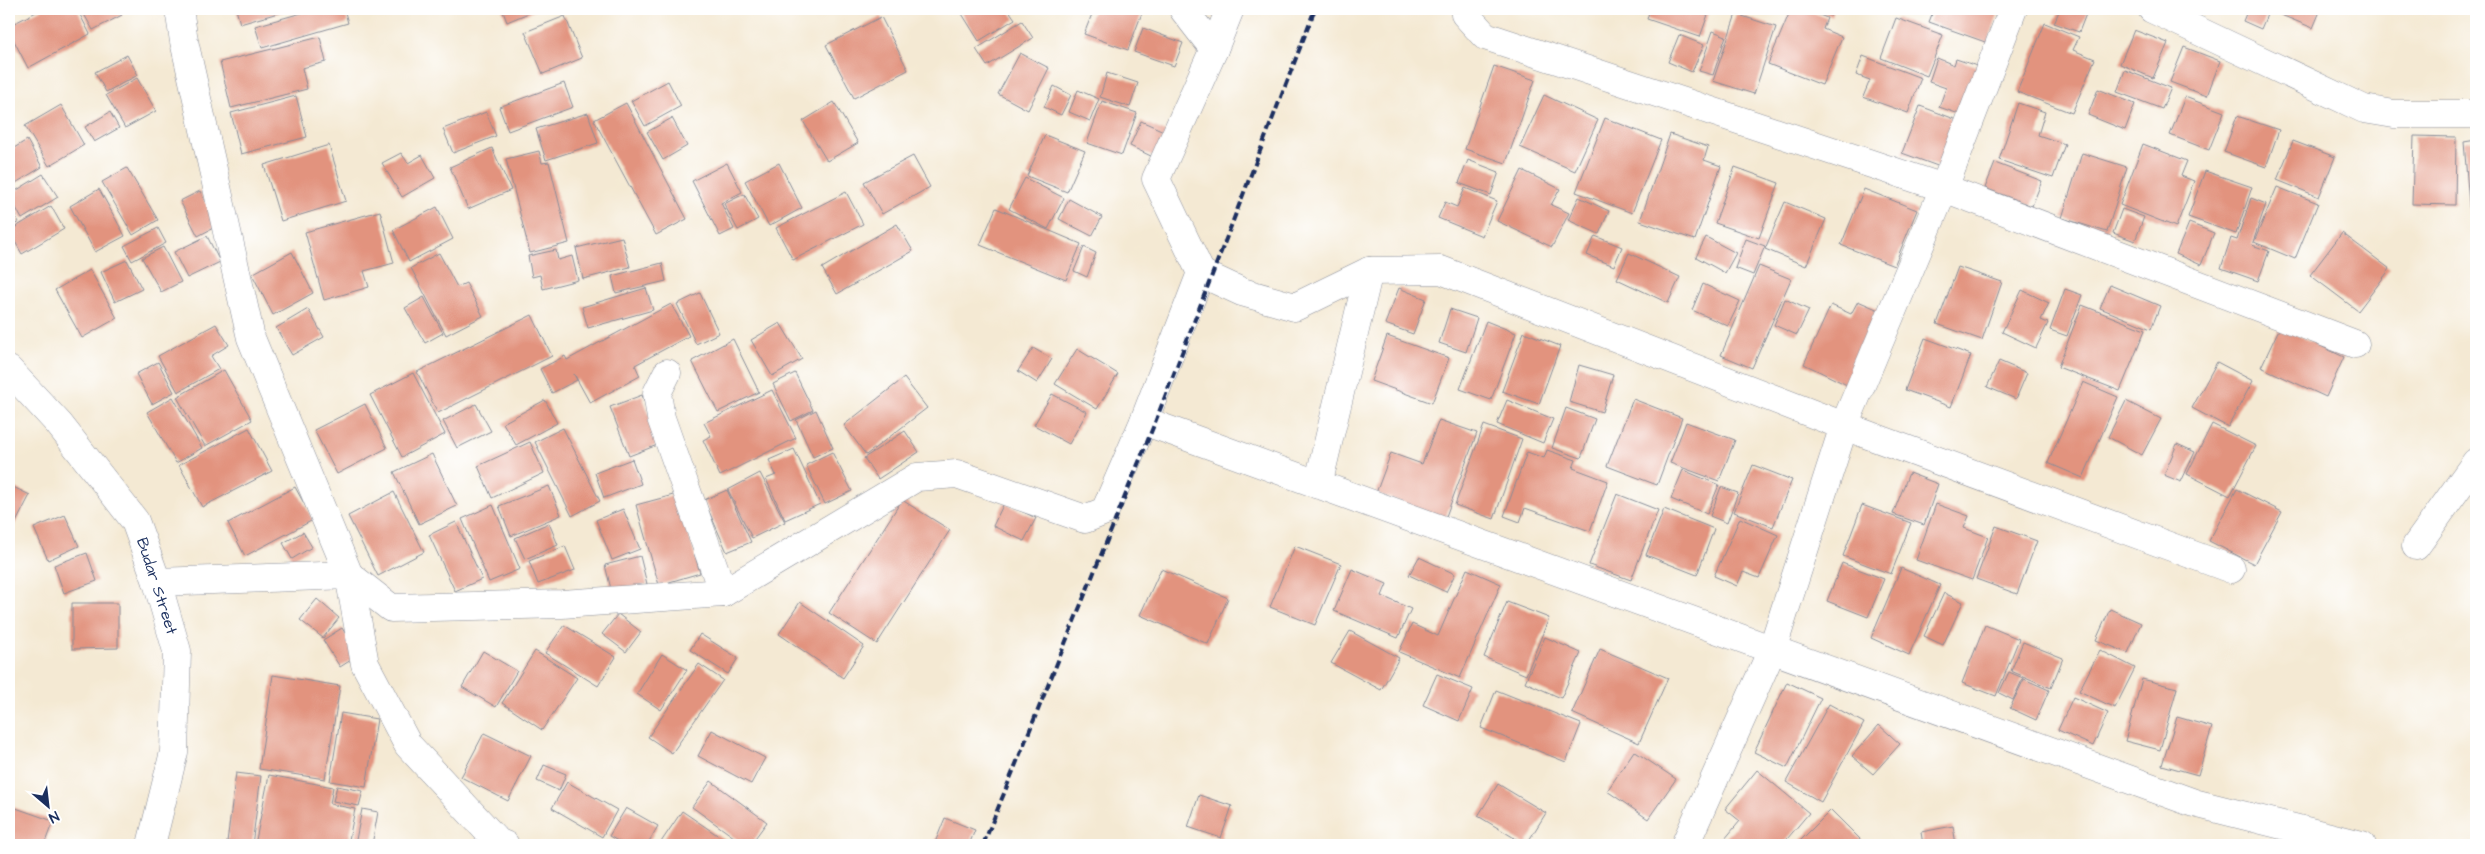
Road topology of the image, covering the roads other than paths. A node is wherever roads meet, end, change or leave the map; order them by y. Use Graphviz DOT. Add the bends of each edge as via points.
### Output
graph roads {
  1 [pos="179,9"];
  2 [pos="1183,9"];
  3 [pos="1230,9"];
  4 [pos="1466,9"];
  5 [pos="2014,9"];
  6 [pos="2152,9"];
  7 [pos="1214,49"];
  8 [pos="2476,114"];
  9 [pos="1944,188"];
  10 [pos="1369,271"];
  11 [pos="1200,272"];
  12 [pos="2355,344"];
  13 [pos="9,370"];
  14 [pos="667,373"];
  15 [pos="1144,421"];
  16 [pos="1844,426"];
  17 [pos="2476,462"];
  18 [pos="1318,486"];
  19 [pos="2416,546"];
  20 [pos="2231,569"];
  21 [pos="349,575"];
  22 [pos="157,582"];
  23 [pos="723,592"];
  24 [pos="1772,650"];
  25 [pos="151,845"];
  26 [pos="505,845"];
  27 [pos="1685,845"];
  28 [pos="2362,845"];
  1 -- 21 [label="street" via="251,338"];
  2 -- 7 [label="street"];
  3 -- 7 [label="street"];
  4 -- 9 [label="street" via="1465,14 1485,36"];
  5 -- 9 [label="street"];
  6 -- 8 [label="street" via="2364,109 2394,114"];
  7 -- 11 [label="street" via="1156,178"];
  9 -- 12 [label="street"];
  9 -- 16 [label="street"];
  10 -- 11 [label="street" via="1295,307 1242,292"];
  10 -- 16 [label="street" via="1441,270"];
  10 -- 18 [label="street"];
  11 -- 15 [label="street"];
  13 -- 22 [label="street, Budar Street" via="59,424 135,521"];
  14 -- 23 [label="street" via="656,392 661,418"];
  15 -- 18 [label="street"];
  15 -- 23 [label="street" via="1105,511 1085,519 957,474 917,477"];
  16 -- 20 [label="street"];
  16 -- 24 [label="street"];
  17 -- 19 [label="street"];
  18 -- 24 [label="street"];
  21 -- 22 [label="street"];
  21 -- 23 [label="street" via="392,608 562,604"];
  21 -- 26 [label="street" via="365,664 408,745 498,842"];
  22 -- 25 [label="street, Budar Street" via="177,651 174,752"];
  24 -- 27 [label="street"];
  24 -- 28 [label="street" via="2194,803"];
}
